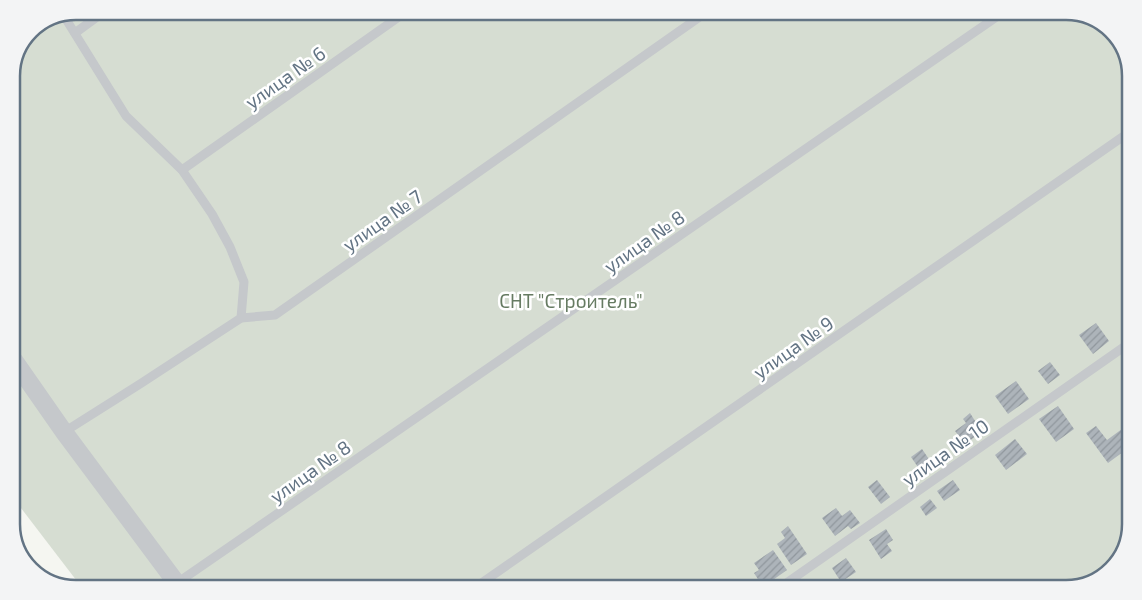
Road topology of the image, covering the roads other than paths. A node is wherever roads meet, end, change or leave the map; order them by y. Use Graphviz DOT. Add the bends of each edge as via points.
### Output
graph roads {
  1 [pos="93,20"];
  2 [pos="394,20"];
  3 [pos="695,20"];
  4 [pos="992,20"];
  5 [pos="67,21"];
  6 [pos="75,33"];
  7 [pos="1122,137"];
  8 [pos="182,170"];
  9 [pos="241,318"];
  10 [pos="1122,348"];
  11 [pos="20,369"];
  12 [pos="64,432"];
  13 [pos="175,580"];
  14 [pos="188,580"];
  15 [pos="487,580"];
  16 [pos="791,580"];
  1 -- 6 [label="lane"];
  2 -- 8 [label="lane, улица № 6"];
  3 -- 9 [label="lane, улица № 7" via="275,315"];
  4 -- 14 [label="lane, улица № 8"];
  5 -- 6 [label="lane"];
  6 -- 8 [label="lane" via="126,116"];
  7 -- 15 [label="lane, улица № 9"];
  8 -- 9 [label="lane" via="212,214 244,282"];
  9 -- 12 [label="lane, улица № 7"];
  10 -- 16 [label="lane, улица № 10"];
  11 -- 12 [label="street"];
  12 -- 13 [label="street"];
}
